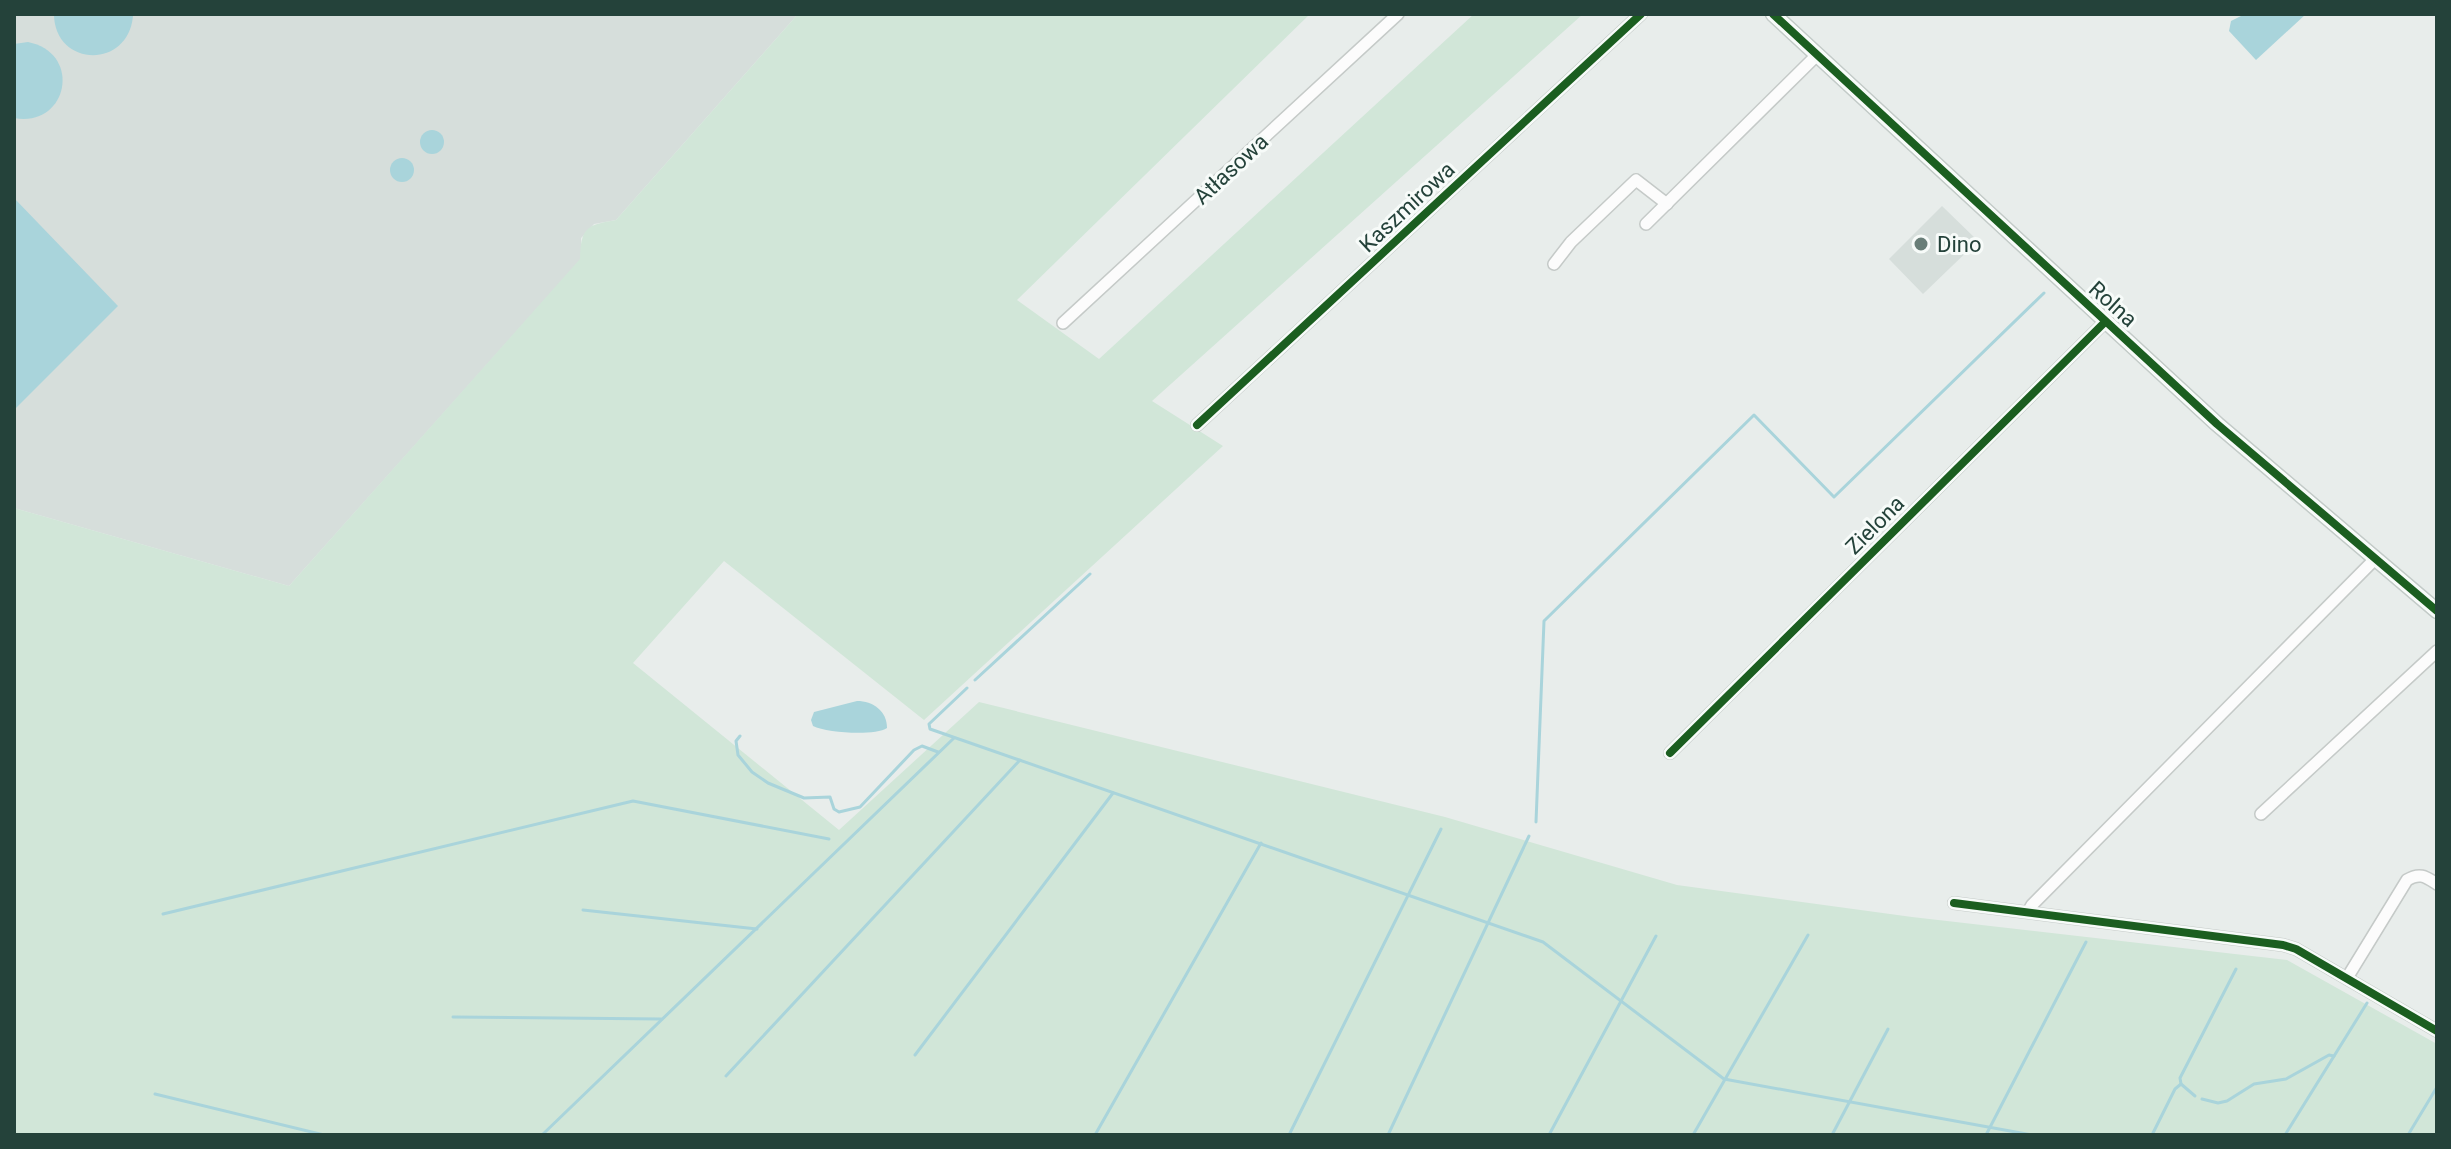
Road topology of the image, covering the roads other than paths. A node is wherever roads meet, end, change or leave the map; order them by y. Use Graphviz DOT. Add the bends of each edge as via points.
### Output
graph roads {
  1 [pos="1398,14"];
  2 [pos="1641,14"];
  3 [pos="1773,14"];
  4 [pos="1817,55"];
  5 [pos="1667,204"];
  6 [pos="1646,224"];
  7 [pos="1554,264"];
  8 [pos="2105,322"];
  9 [pos="1063,323"];
  10 [pos="1197,425"];
  11 [pos="2375,559"];
  12 [pos="2437,611"];
  13 [pos="2437,651"];
  14 [pos="1670,753"];
  15 [pos="2261,814"];
  16 [pos="2437,884"];
  17 [pos="1954,903"];
  18 [pos="2028,912"];
  19 [pos="2347,978"];
  20 [pos="2437,1031"];
  1 -- 9 [label="street, Atłasowa"];
  2 -- 10 [label="street, Kaszmirowa"];
  3 -- 4 [label="street, Rolna"];
  4 -- 5 [label="street"];
  4 -- 8 [label="street, Rolna"];
  5 -- 6 [label="street"];
  5 -- 7 [label="street" via="1636,180"];
  8 -- 11 [label="street, Rolna"];
  8 -- 14 [label="street, Zielona"];
  11 -- 12 [label="street, Rolna"];
  11 -- 18 [label="street"];
  13 -- 15 [label="street"];
  16 -- 19 [label="street" via="2422,875 2407,880"];
  17 -- 18 [label="street"];
  18 -- 19 [label="street" via="2283,945"];
  19 -- 20 [label="street"];
}
